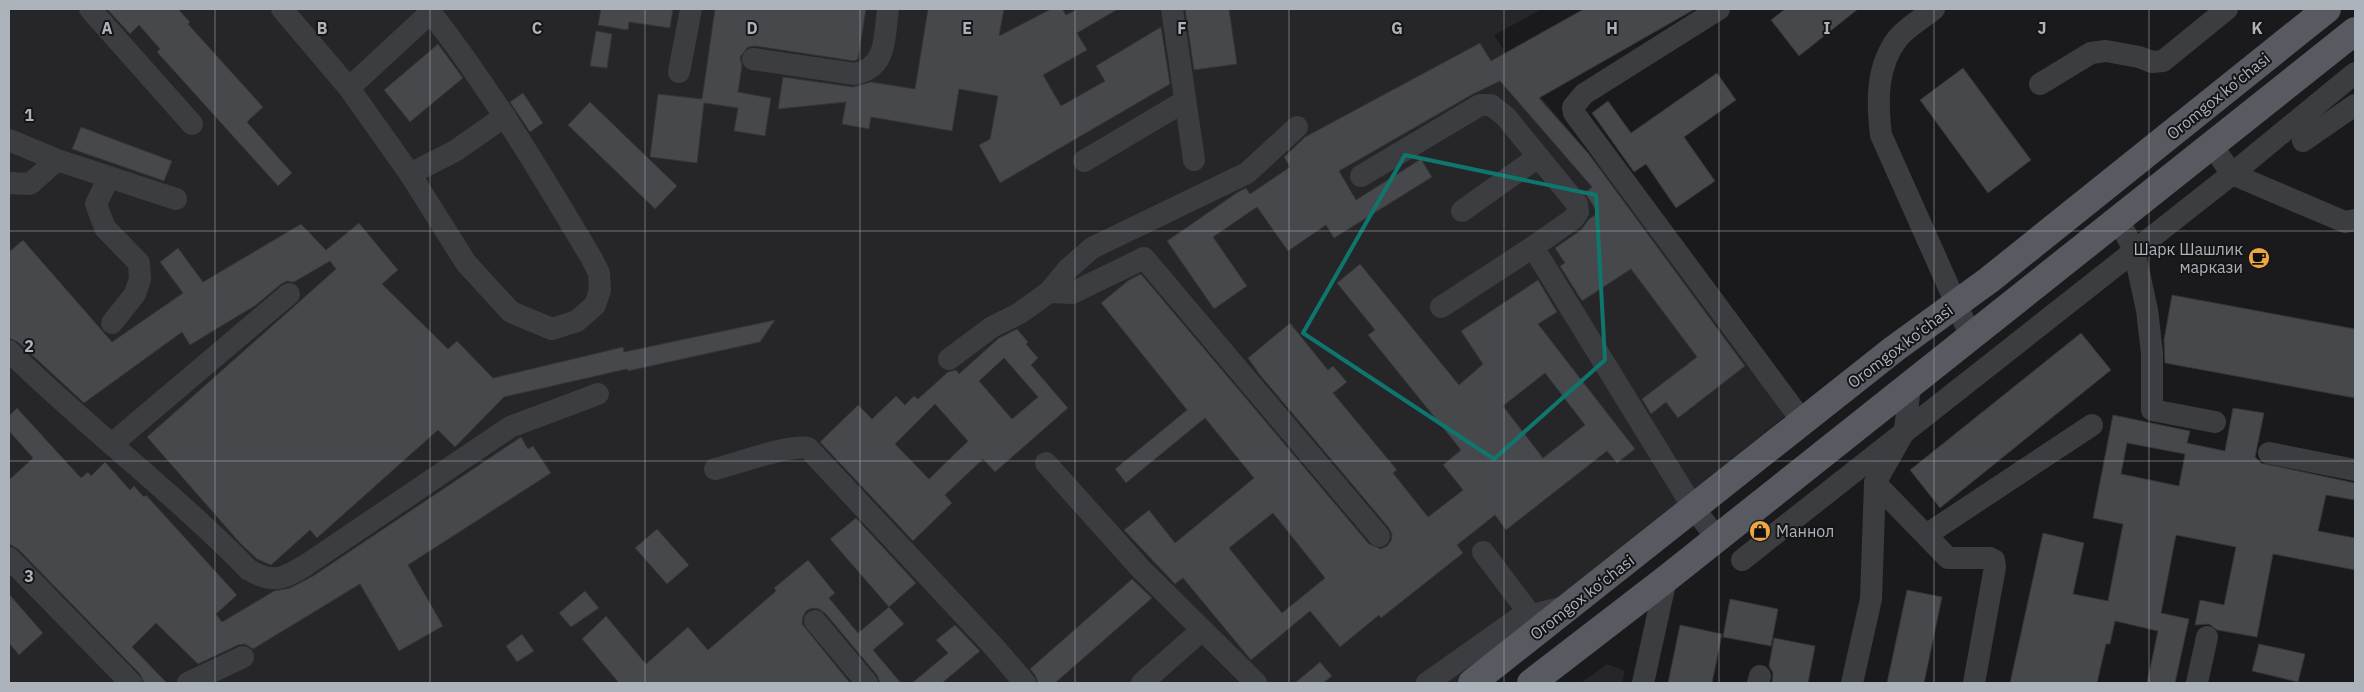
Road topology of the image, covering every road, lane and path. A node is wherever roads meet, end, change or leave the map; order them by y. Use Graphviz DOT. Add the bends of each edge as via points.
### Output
graph roads {
  1 [pos="90,9"];
  2 [pos="282,9"];
  3 [pos="691,9"];
  4 [pos="888,9"];
  5 [pos="1172,9"];
  6 [pos="1719,9"];
  7 [pos="1934,9"];
  8 [pos="2227,9"];
  9 [pos="2327,9"];
  10 [pos="430,10"];
  11 [pos="2355,31"];
  12 [pos="753,59"];
  13 [pos="679,72"];
  14 [pos="2355,74"];
  15 [pos="2040,84"];
  16 [pos="349,88"];
  17 [pos="1184,101"];
  18 [pos="2355,105"];
  19 [pos="505,116"];
  20 [pos="192,124"];
  21 [pos="1297,127"];
  22 [pos="9,140"];
  23 [pos="2304,141"];
  24 [pos="2211,144"];
  25 [pos="1538,157"];
  26 [pos="57,160"];
  27 [pos="1194,160"];
  28 [pos="1084,161"];
  29 [pos="410,174"];
  30 [pos="2232,174"];
  31 [pos="1361,176"];
  32 [pos="109,177"];
  33 [pos="9,183"];
  34 [pos="176,199"];
  35 [pos="1462,211"];
  36 [pos="2118,219"];
  37 [pos="2355,220"];
  38 [pos="1533,247"];
  39 [pos="2134,250"];
  40 [pos="1049,292"];
  41 [pos="288,294"];
  42 [pos="1956,304"];
  43 [pos="1441,307"];
  44 [pos="112,323"];
  45 [pos="1971,337"];
  46 [pos="9,351"];
  47 [pos="949,359"];
  48 [pos="1910,385"];
  49 [pos="598,394"];
  50 [pos="1802,422"];
  51 [pos="2214,422"];
  52 [pos="2092,425"];
  53 [pos="1905,430"];
  54 [pos="113,443"];
  55 [pos="2269,453"];
  56 [pos="1046,463"];
  57 [pos="715,470"];
  58 [pos="2355,470"];
  59 [pos="1875,483"];
  60 [pos="1777,491"];
  61 [pos="1694,509"];
  62 [pos="1799,515"];
  63 [pos="1926,535"];
  64 [pos="1379,536"];
  65 [pos="1717,538"];
  66 [pos="1483,552"];
  67 [pos="9,558"];
  68 [pos="1742,560"];
  69 [pos="1666,579"];
  70 [pos="1571,606"];
  71 [pos="1530,614"];
  72 [pos="815,621"];
  73 [pos="1202,630"];
  74 [pos="2207,637"];
  75 [pos="243,657"];
  76 [pos="131,683"];
  77 [pos="188,683"];
  78 [pos="867,683"];
  79 [pos="1025,683"];
  80 [pos="1142,683"];
  81 [pos="1256,683"];
  82 [pos="1427,683"];
  83 [pos="1472,683"];
  84 [pos="1531,683"];
  85 [pos="1643,683"];
  86 [pos="1852,683"];
  87 [pos="1974,683"];
  88 [pos="2197,683"];
  1 -- 20 [label="street"];
  2 -- 16 [label="street"];
  3 -- 13 [label="street"];
  4 -- 12 [label="street" via="881,55 878,62 863,72 854,74"];
  5 -- 17 [label="street"];
  6 -- 50 [label="street" via="1584,94 1573,107 1574,114"];
  7 -- 42 [label="street" via="1898,38 1883,68 1877,103 1881,135 1890,160"];
  8 -- 15 [label="street" via="2163,61 2152,62 2106,51 2091,53"];
  9 -- 42 [label="main road, Oromgox ko‘chasi"];
  10 -- 16 [label="street"];
  10 -- 19 [label="street"];
  11 -- 24 [label="main road, Oromgox ko‘chasi"];
  14 -- 30 [label="street"];
  16 -- 29 [label="street"];
  17 -- 27 [label="street"];
  17 -- 28 [label="street"];
  18 -- 23 [label="street"];
  19 -- 29 [label="street" via="456,151"];
  19 -- 29 [label="street" via="598,273 600,290 595,305 577,321 552,329 511,312 466,263"];
  21 -- 40 [label="street" via="1247,173 1092,248"];
  22 -- 26 [label="street"];
  24 -- 30 [label="street"];
  24 -- 36 [label="main road, Oromgox ko‘chasi"];
  25 -- 31 [label="street" via="1498,110 1491,105 1480,105"];
  25 -- 35 [label="street"];
  25 -- 38 [label="street" via="1577,204 1578,212"];
  26 -- 32 [label="street"];
  26 -- 33 [label="street" via="30,184"];
  30 -- 37 [label="street" via="2345,222"];
  30 -- 39 [label="street"];
  32 -- 34 [label="street"];
  32 -- 44 [label="street" via="96,204 105,228 139,263 140,279 135,294"];
  36 -- 39 [label="street"];
  36 -- 45 [label="main road, Oromgox ko‘chasi"];
  38 -- 43 [label="street"];
  38 -- 61 [label="street"];
  39 -- 51 [label="street" via="2152,353 2152,410"];
  39 -- 53 [label="street"];
  40 -- 47 [label="street" via="1020,313 992,326"];
  40 -- 64 [label="street" via="1072,293 1144,258"];
  41 -- 54 [label="street"];
  42 -- 45 [label="street"];
  42 -- 50 [label="main road, Oromgox ko‘chasi"];
  45 -- 48 [label="main road, Oromgox ko‘chasi"];
  46 -- 54 [label="street" via="78,416"];
  48 -- 53 [label="street"];
  48 -- 60 [label="main road, Oromgox ko‘chasi"];
  49 -- 54 [label="street" via="510,427 285,578 269,579 249,570"];
  50 -- 61 [label="main road, Oromgox ko‘chasi"];
  52 -- 63 [label="street"];
  53 -- 59 [label="street"];
  53 -- 62 [label="street"];
  55 -- 58 [label="street"];
  56 -- 73 [label="street" via="1141,569"];
  57 -- 79 [label="street" via="785,450 808,448"];
  59 -- 63 [label="street"];
  59 -- 86 [label="street" via="1870,599"];
  60 -- 62 [label="street"];
  60 -- 65 [label="main road, Oromgox ko‘chasi"];
  61 -- 65 [label="street"];
  61 -- 70 [label="main road, Oromgox ko‘chasi"];
  62 -- 68 [label="street"];
  63 -- 87 [label="street" via="1948,558 1994,560"];
  65 -- 69 [label="main road, Oromgox ko‘chasi"];
  66 -- 71 [label="street"];
  67 -- 76 [label="street"];
  69 -- 84 [label="main road, Oromgox ko‘chasi"];
  69 -- 85 [label="street"];
  70 -- 71 [label="street"];
  70 -- 83 [label="main road, Oromgox ko‘chasi"];
  71 -- 82 [label="street" via="1505,626"];
  72 -- 78 [label="street"];
  73 -- 80 [label="street"];
  73 -- 81 [label="street"];
  74 -- 88 [label="street"];
  75 -- 77 [label="street"];
}
